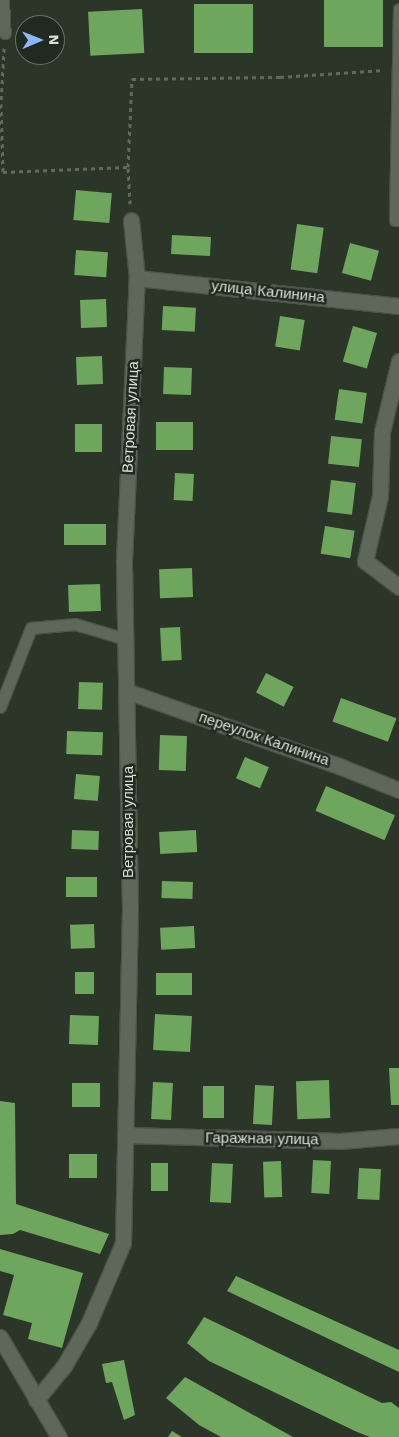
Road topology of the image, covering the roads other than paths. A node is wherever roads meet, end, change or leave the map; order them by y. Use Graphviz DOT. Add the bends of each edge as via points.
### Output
graph roads {
  1 [pos="3,0"];
  2 [pos="399,9"];
  3 [pos="5,32"];
  4 [pos="398,69"];
  5 [pos="131,220"];
  6 [pos="399,220"];
  7 [pos="137,278"];
  8 [pos="399,306"];
  9 [pos="399,361"];
  10 [pos="399,587"];
  11 [pos="126,639"];
  12 [pos="128,692"];
  13 [pos="0,706"];
  14 [pos="399,790"];
  15 [pos="125,1135"];
  16 [pos="399,1136"];
  17 [pos="0,1337"];
  18 [pos="36,1400"];
  19 [pos="60,1437"];
  1 -- 3 [label="lane"];
  2 -- 4 [label="lane"];
  4 -- 6 [label="lane" via="396,220"];
  5 -- 7 [label="street, Ветровая улица"];
  7 -- 8 [label="street, улица Калинина"];
  7 -- 11 [label="street, Ветровая улица" via="124,560"];
  9 -- 10 [label="street" via="382,432 380,496 365,561"];
  11 -- 12 [label="street, Ветровая улица"];
  11 -- 13 [label="lane" via="75,624 31,628"];
  12 -- 14 [label="street, переулок Калинина"];
  12 -- 15 [label="street, Ветровая улица" via="130,909"];
  15 -- 16 [label="street, Гаражная улица" via="340,1141"];
  15 -- 18 [label="street, Ветровая улица" via="123,1243 89,1323 64,1366"];
  17 -- 18 [label="street"];
  18 -- 19 [label="street"];
}
